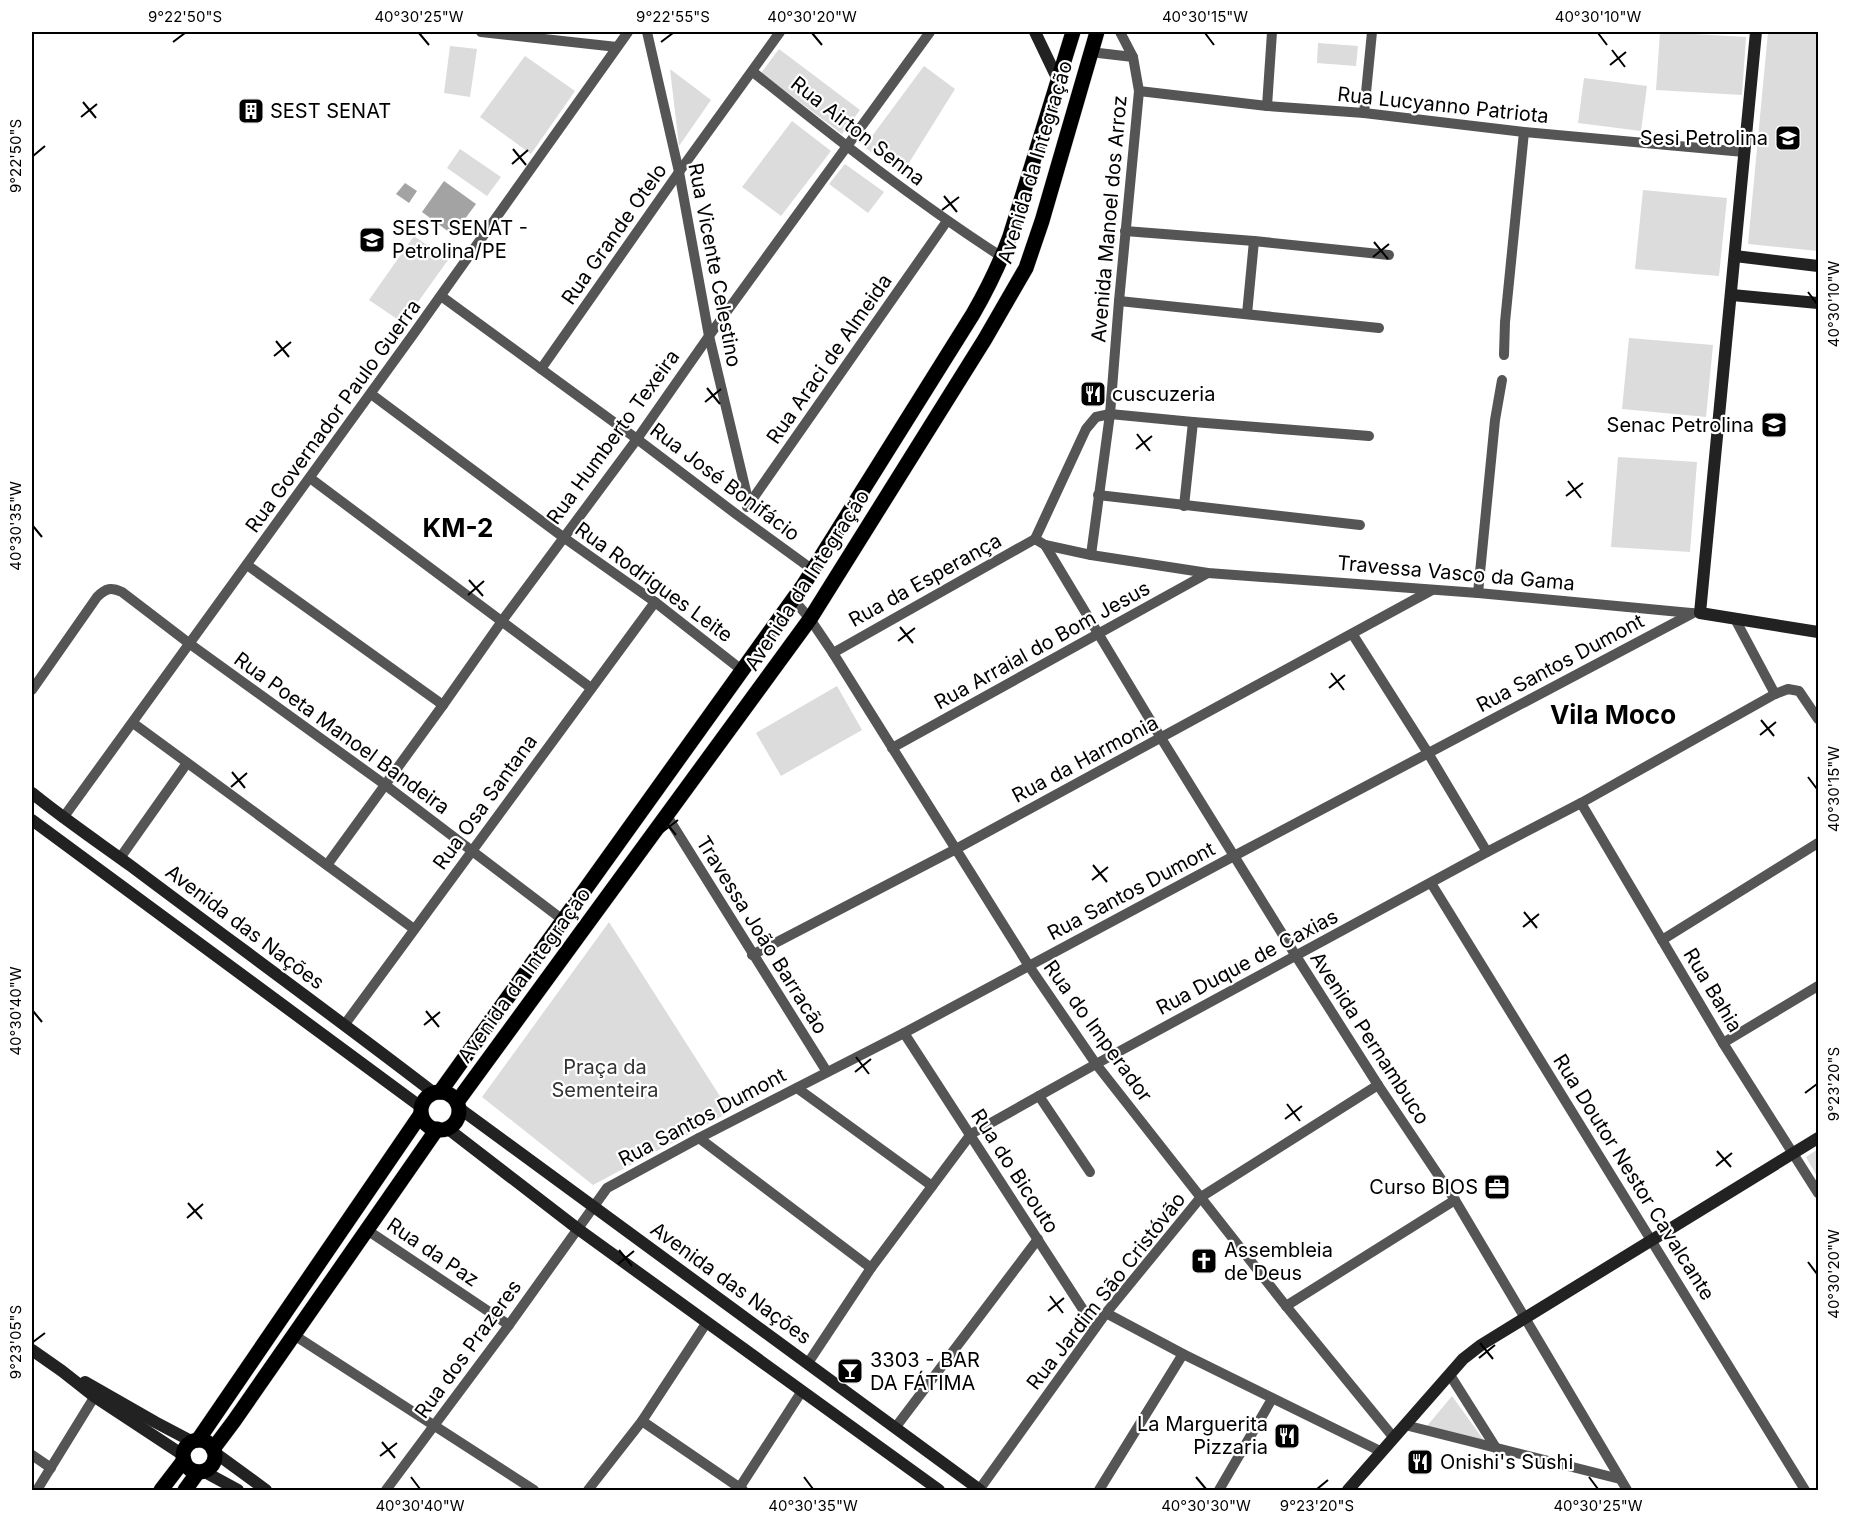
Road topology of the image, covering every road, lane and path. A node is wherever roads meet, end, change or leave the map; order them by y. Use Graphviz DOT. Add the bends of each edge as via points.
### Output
graph roads {
  1 [pos="481,32"];
  2 [pos="628,32"];
  3 [pos="647,32"];
  4 [pos="780,32"];
  5 [pos="930,32"];
  6 [pos="1035,32"];
  7 [pos="1073,32"];
  8 [pos="1097,32"];
  9 [pos="1120,32"];
  10 [pos="1272,32"];
  11 [pos="1372,32"];
  12 [pos="1756,32"];
  13 [pos="617,47"];
  14 [pos="1090,52"];
  15 [pos="1133,57"];
  16 [pos="753,72"];
  17 [pos="1058,80"];
  18 [pos="1139,91"];
  19 [pos="1267,106"];
  20 [pos="1364,113"];
  21 [pos="1524,132"];
  22 [pos="846,147"];
  23 [pos="1744,152"];
  24 [pos="679,171"];
  25 [pos="1028,176"];
  26 [pos="1053,182"];
  27 [pos="1016,214"];
  28 [pos="1042,220"];
  29 [pos="947,222"];
  30 [pos="1125,231"];
  31 [pos="1254,241"];
  32 [pos="1389,255"];
  33 [pos="1735,256"];
  34 [pos="1002,257"];
  35 [pos="1818,266"];
  36 [pos="1732,295"];
  37 [pos="441,296"];
  38 [pos="1119,301"];
  39 [pos="1818,303"];
  40 [pos="1247,314"];
  41 [pos="1379,328"];
  42 [pos="709,336"];
  43 [pos="1504,355"];
  44 [pos="541,369"];
  45 [pos="1502,380"];
  46 [pos="371,394"];
  47 [pos="1110,414"];
  48 [pos="1193,422"];
  49 [pos="1369,436"];
  50 [pos="637,439"];
  51 [pos="310,478"];
  52 [pos="1098,495"];
  53 [pos="749,504"];
  54 [pos="1184,506"];
  55 [pos="740,517"];
  56 [pos="1360,525"];
  57 [pos="562,537"];
  58 [pos="1040,542"];
  59 [pos="1091,555"];
  60 [pos="247,565"];
  61 [pos="813,570"];
  62 [pos="1208,573"];
  63 [pos="1432,590"];
  64 [pos="1478,593"];
  65 [pos="793,599"];
  66 [pos="655,602"];
  67 [pos="1696,613"];
  68 [pos="1735,619"];
  69 [pos="810,620"];
  70 [pos="502,621"];
  71 [pos="1818,632"];
  72 [pos="1099,635"];
  73 [pos="1353,635"];
  74 [pos="190,644"];
  75 [pos="833,653"];
  76 [pos="743,671"];
  77 [pos="591,688"];
  78 [pos="32,690"];
  79 [pos="1775,694"];
  80 [pos="443,705"];
  81 [pos="1818,719"];
  82 [pos="133,723"];
  83 [pos="1161,738"];
  84 [pos="892,748"];
  85 [pos="1428,753"];
  86 [pos="187,763"];
  87 [pos="384,784"];
  88 [pos="32,793"];
  89 [pos="1581,803"];
  90 [pos="667,816"];
  91 [pos="63,818"];
  92 [pos="32,820"];
  93 [pos="1818,843"];
  94 [pos="956,849"];
  95 [pos="471,850"];
  96 [pos="1487,852"];
  97 [pos="1234,856"];
  98 [pos="120,858"];
  99 [pos="327,865"];
  100 [pos="1431,883"];
  101 [pos="563,920"];
  102 [pos="414,929"];
  103 [pos="1662,940"];
  104 [pos="752,955"];
  105 [pos="1296,956"];
  106 [pos="1029,966"];
  107 [pos="1818,986"];
  108 [pos="345,1024"];
  109 [pos="904,1033"];
  110 [pos="1724,1043"];
  111 [pos="1096,1064"];
  112 [pos="827,1072"];
  113 [pos="1378,1085"];
  114 [pos="797,1088"];
  115 [pos="437,1092"];
  116 [pos="1039,1096"];
  117 [pos="458,1105"];
  118 [pos="421,1110"];
  119 [pos="442,1129"];
  120 [pos="971,1134"];
  121 [pos="699,1138"];
  122 [pos="1818,1138"];
  123 [pos="1795,1153"];
  124 [pos="1090,1172"];
  125 [pos="932,1186"];
  126 [pos="1818,1193"];
  127 [pos="1201,1197"];
  128 [pos="1455,1200"];
  129 [pos="594,1207"];
  130 [pos="578,1229"];
  131 [pos="367,1230"];
  132 [pos="1038,1239"];
  133 [pos="1653,1241"];
  134 [pos="871,1268"];
  135 [pos="1286,1306"];
  136 [pos="1106,1313"];
  137 [pos="1524,1319"];
  138 [pos="707,1322"];
  139 [pos="509,1325"];
  140 [pos="1095,1328"];
  141 [pos="294,1335"];
  142 [pos="32,1350"];
  143 [pos="1183,1354"];
  144 [pos="808,1363"];
  145 [pos="1450,1374"];
  146 [pos="802,1391"];
  147 [pos="97,1393"];
  148 [pos="1272,1399"];
  149 [pos="642,1421"];
  150 [pos="1406,1425"];
  151 [pos="434,1426"];
  152 [pos="896,1428"];
  153 [pos="1394,1438"];
  154 [pos="195,1441"];
  155 [pos="1496,1448"];
  156 [pos="213,1450"];
  157 [pos="1382,1452"];
  158 [pos="32,1455"];
  159 [pos="183,1458"];
  160 [pos="51,1468"];
  161 [pos="201,1471"];
  162 [pos="1620,1479"];
  163 [pos="741,1490"];
  164 [pos="980,1490"];
  165 [pos="37,1491"];
  166 [pos="161,1491"];
  167 [pos="185,1491"];
  168 [pos="238,1491"];
  169 [pos="266,1491"];
  170 [pos="386,1491"];
  171 [pos="534,1491"];
  172 [pos="588,1491"];
  173 [pos="939,1491"];
  174 [pos="1099,1491"];
  175 [pos="1219,1491"];
  176 [pos="1348,1491"];
  177 [pos="1627,1491"];
  178 [pos="1805,1491"];
  1 -- 13 [label="street"];
  2 -- 13 [label="street, Rua Governador Paulo Guerra"];
  3 -- 24 [label="street, Rua Vicente Celestino"];
  4 -- 16 [label="street, Rua Grande Otelo"];
  5 -- 22 [label="street, Rua Humberto Texeira"];
  6 -- 17 [label="main road"];
  7 -- 17 [label="main road, Avenida da Integração"];
  8 -- 14 [label="main road, Avenida da Integração"];
  9 -- 15 [label="street, Avenida Manoel dos Arroz"];
  10 -- 19 [label="street"];
  11 -- 20 [label="street"];
  12 -- 23 [label="main road"];
  13 -- 37 [label="street, Rua Governador Paulo Guerra"];
  14 -- 15 [label="street"];
  14 -- 26 [label="main road, Avenida da Integração"];
  15 -- 18 [label="street, Avenida Manoel dos Arroz"];
  16 -- 22 [label="street, Rua Airton Senna"];
  16 -- 24 [label="street, Rua Grande Otelo"];
  17 -- 25 [label="main road, Avenida da Integração"];
  18 -- 19 [label="street, Rua Lucyanno Patriota"];
  18 -- 30 [label="street, Avenida Manoel dos Arroz"];
  19 -- 20 [label="street, Rua Lucyanno Patriota"];
  20 -- 21 [label="street, Rua Lucyanno Patriota"];
  21 -- 23 [label="street, Rua Lucyanno Patriota"];
  21 -- 43 [label="street"];
  22 -- 29 [label="street, Rua Airton Senna"];
  22 -- 42 [label="street, Rua Humberto Texeira"];
  23 -- 33 [label="main road"];
  24 -- 42 [label="street, Rua Vicente Celestino"];
  24 -- 44 [label="street, Rua Grande Otelo"];
  25 -- 26 [label="main road" via="1041,186"];
  25 -- 27 [label="main road, Avenida da Integração"];
  26 -- 28 [label="main road, Avenida da Integração"];
  27 -- 28 [label="main road" via="1027,212"];
  27 -- 34 [label="main road, Avenida da Integração"];
  28 -- 69 [label="main road, Avenida da Integração" via="1026,268 1008,302"];
  29 -- 34 [label="street, Rua Airton Senna"];
  29 -- 53 [label="street, Rua Araci de Almeida"];
  30 -- 31 [label="street"];
  30 -- 38 [label="street, Avenida Manoel dos Arroz"];
  31 -- 32 [label="street"];
  31 -- 40 [label="street"];
  33 -- 35 [label="main road"];
  33 -- 36 [label="main road"];
  34 -- 61 [label="main road, Avenida da Integração" via="973,314"];
  36 -- 39 [label="main road"];
  36 -- 67 [label="main road"];
  37 -- 44 [label="street, Rua José Bonifácio"];
  37 -- 46 [label="street, Rua Governador Paulo Guerra"];
  38 -- 40 [label="street"];
  38 -- 47 [label="street, Avenida Manoel dos Arroz"];
  40 -- 41 [label="street"];
  42 -- 50 [label="street, Rua Humberto Texeira"];
  42 -- 53 [label="street, Rua Vicente Celestino"];
  44 -- 50 [label="street, Rua José Bonifácio"];
  45 -- 64 [label="street"];
  46 -- 51 [label="street, Rua Governador Paulo Guerra"];
  46 -- 57 [label="street, Rua Rodrigues Leite"];
  47 -- 48 [label="street"];
  47 -- 52 [label="street, Avenida Manoel dos Arroz"];
  47 -- 58 [label="street" via="1096,417 1086,429"];
  48 -- 49 [label="street"];
  48 -- 54 [label="street"];
  50 -- 55 [label="street, Rua José Bonifácio"];
  50 -- 57 [label="street, Rua Humberto Texeira"];
  51 -- 60 [label="street, Rua Governador Paulo Guerra"];
  51 -- 70 [label="street"];
  52 -- 54 [label="street"];
  52 -- 59 [label="street, Avenida Manoel dos Arroz"];
  53 -- 55 [label="street, Rua Araci de Almeida"];
  54 -- 56 [label="street"];
  55 -- 61 [label="street, Rua José Bonifácio"];
  57 -- 66 [label="street, Rua Rodrigues Leite"];
  57 -- 70 [label="street, Rua Humberto Texeira"];
  58 -- 59 [label="street, Travessa Vasco da Gama"];
  58 -- 72 [label="street, Avenida Pernambuco"];
  58 -- 75 [label="street, Rua da Esperança"];
  59 -- 62 [label="street, Travessa Vasco da Gama"];
  60 -- 74 [label="street, Rua Governador Paulo Guerra"];
  60 -- 80 [label="street"];
  61 -- 65 [label="main road, Avenida da Integração"];
  62 -- 63 [label="street, Travessa Vasco da Gama"];
  62 -- 72 [label="street, Rua Arraial do Bom Jesus"];
  63 -- 64 [label="street, Travessa Vasco da Gama"];
  63 -- 73 [label="street, Rua da Harmonia"];
  64 -- 67 [label="street, Travessa Vasco da Gama"];
  65 -- 69 [label="street, Rua do Imperador"];
  65 -- 76 [label="main road, Avenida da Integração"];
  66 -- 76 [label="street, Rua Rodrigues Leite"];
  66 -- 77 [label="street, Rua Osa Santana"];
  67 -- 68 [label="main road, Travessa Vasco da Gama"];
  67 -- 85 [label="street, Rua Santos Dumont"];
  68 -- 71 [label="main road, Travessa Vasco da Gama"];
  68 -- 79 [label="street"];
  69 -- 75 [label="street, Rua do Imperador"];
  69 -- 90 [label="main road, Avenida da Integração"];
  70 -- 77 [label="street"];
  70 -- 80 [label="street, Rua Humberto Texeira"];
  72 -- 83 [label="street, Avenida Pernambuco"];
  72 -- 84 [label="street, Rua Arraial do Bom Jesus"];
  73 -- 83 [label="street, Rua da Harmonia"];
  73 -- 85 [label="street"];
  74 -- 78 [label="street, Rua Poeta Manoel Bandeira" via="122,592 107,589 97,597"];
  74 -- 82 [label="street, Rua Governador Paulo Guerra"];
  74 -- 87 [label="street, Rua Poeta Manoel Bandeira"];
  75 -- 84 [label="street, Rua do Imperador"];
  76 -- 101 [label="main road, Avenida da Integração"];
  77 -- 95 [label="street, Rua Osa Santana"];
  79 -- 81 [label="street, Rua Duque de Caxias" via="1788,689 1799,691"];
  79 -- 89 [label="street, Rua Duque de Caxias"];
  80 -- 87 [label="street, Rua Humberto Texeira"];
  82 -- 86 [label="street"];
  82 -- 91 [label="street, Rua Governador Paulo Guerra"];
  83 -- 94 [label="street, Rua da Harmonia"];
  83 -- 97 [label="street, Avenida Pernambuco"];
  84 -- 94 [label="street, Rua do Imperador"];
  85 -- 96 [label="street"];
  85 -- 97 [label="street, Rua Santos Dumont"];
  86 -- 98 [label="street"];
  86 -- 99 [label="street"];
  87 -- 95 [label="street, Rua Poeta Manoel Bandeira"];
  87 -- 99 [label="street, Rua Humberto Texeira"];
  88 -- 91 [label="main road, Avenida das Nações"];
  89 -- 96 [label="street, Rua Duque de Caxias"];
  89 -- 103 [label="street, Rua Bahia"];
  90 -- 104 [label="street, Travessa João Barracão"];
  90 -- 117 [label="main road, Avenida da Integração"];
  91 -- 98 [label="main road, Avenida das Nações"];
  92 -- 118 [label="main road, Avenida das Nações"];
  93 -- 103 [label="street"];
  94 -- 104 [label="street, Rua da Harmonia"];
  94 -- 106 [label="street, Rua do Imperador"];
  95 -- 101 [label="street, Rua Poeta Manoel Bandeira"];
  95 -- 102 [label="street, Rua Osa Santana"];
  96 -- 100 [label="street, Rua Duque de Caxias"];
  97 -- 105 [label="street, Avenida Pernambuco"];
  97 -- 106 [label="street, Rua Santos Dumont"];
  98 -- 108 [label="main road, Avenida das Nações"];
  99 -- 102 [label="street"];
  100 -- 105 [label="street, Rua Duque de Caxias"];
  100 -- 133 [label="street, Rua Doutor Nestor Cavalcante"];
  101 -- 115 [label="main road, Avenida da Integração"];
  102 -- 108 [label="street, Rua Osa Santana"];
  103 -- 110 [label="street, Rua Bahia"];
  104 -- 112 [label="street, Travessa João Barracão"];
  105 -- 111 [label="street, Rua Duque de Caxias"];
  105 -- 113 [label="street, Avenida Pernambuco"];
  106 -- 109 [label="street, Rua Santos Dumont"];
  106 -- 111 [label="street, Rua do Imperador"];
  107 -- 110 [label="street"];
  108 -- 115 [label="main road, Avenida das Nações"];
  109 -- 112 [label="street, Rua Santos Dumont"];
  109 -- 120 [label="street, Rua do Bicouto"];
  110 -- 123 [label="street, Rua Bahia"];
  111 -- 116 [label="street, Rua Duque de Caxias"];
  111 -- 127 [label="street, Rua do Imperador"];
  112 -- 114 [label="street, Rua Santos Dumont"];
  113 -- 127 [label="street, Rua Jardim São Cristóvão"];
  113 -- 128 [label="street, Avenida Pernambuco"];
  114 -- 121 [label="street, Rua Santos Dumont"];
  114 -- 125 [label="street"];
  115 -- 117 [label="main road" via="450,1095"];
  115 -- 118 [label="main road" via="426,1098"];
  116 -- 120 [label="street, Rua Duque de Caxias"];
  116 -- 124 [label="street"];
  117 -- 119 [label="main road" via="456,1120"];
  117 -- 129 [label="main road, Avenida das Nações"];
  118 -- 119 [label="main road" via="427,1125"];
  118 -- 154 [label="main road"];
  119 -- 130 [label="main road"];
  119 -- 131 [label="main road"];
  120 -- 125 [label="street, Rua Duque de Caxias"];
  120 -- 132 [label="street, Rua do Bicouto"];
  121 -- 129 [label="street, Rua Santos Dumont" via="607,1188"];
  121 -- 134 [label="street"];
  122 -- 123 [label="main road"];
  123 -- 126 [label="street, Rua Bahia"];
  123 -- 133 [label="main road"];
  125 -- 134 [label="street, Rua Duque de Caxias"];
  127 -- 135 [label="street, Rua do Imperador"];
  127 -- 136 [label="street, Rua Jardim São Cristóvão"];
  128 -- 135 [label="street"];
  128 -- 137 [label="street, Avenida Pernambuco"];
  129 -- 130 [label="street, Rua Santos Dumont"];
  129 -- 144 [label="main road, Avenida das Nações"];
  130 -- 138 [label="main road"];
  130 -- 139 [label="street, Rua dos Prazeres"];
  131 -- 139 [label="street, Rua da Paz"];
  131 -- 141 [label="main road"];
  132 -- 140 [label="street, Rua do Bicouto"];
  132 -- 152 [label="street"];
  133 -- 137 [label="main road"];
  133 -- 178 [label="street, Rua Doutor Nestor Cavalcante"];
  134 -- 144 [label="street, Rua Duque de Caxias"];
  135 -- 153 [label="street, Rua do Imperador"];
  136 -- 140 [label="street, Rua Jardim São Cristóvão"];
  136 -- 143 [label="street"];
  137 -- 145 [label="main road" via="1481,1345"];
  137 -- 162 [label="street, Avenida Pernambuco"];
  138 -- 146 [label="main road"];
  138 -- 149 [label="street"];
  139 -- 151 [label="street, Rua dos Prazeres"];
  140 -- 164 [label="street, Rua Jardim São Cristóvão"];
  141 -- 151 [label="street"];
  141 -- 156 [label="main road"];
  142 -- 147 [label="main road"];
  143 -- 148 [label="street"];
  143 -- 174 [label="street"];
  144 -- 152 [label="main road, Avenida das Nações"];
  145 -- 150 [label="main road"];
  145 -- 155 [label="street"];
  146 -- 163 [label="street"];
  146 -- 173 [label="main road"];
  147 -- 154 [label="main road"];
  147 -- 159 [label="main road"];
  147 -- 160 [label="street"];
  148 -- 157 [label="street"];
  148 -- 175 [label="street"];
  149 -- 163 [label="street"];
  149 -- 172 [label="street"];
  150 -- 153 [label="main road"];
  150 -- 155 [label="street"];
  151 -- 170 [label="street, Rua dos Prazeres"];
  151 -- 171 [label="street"];
  152 -- 164 [label="main road, Avenida das Nações"];
  153 -- 157 [label="main road"];
  154 -- 156 [label="main road" via="207,1442"];
  154 -- 159 [label="main road" via="186,1447"];
  155 -- 162 [label="street"];
  156 -- 161 [label="main road" via="213,1463"];
  156 -- 169 [label="main road"];
  157 -- 176 [label="main road"];
  158 -- 160 [label="street"];
  159 -- 161 [label="main road" via="189,1468"];
  159 -- 166 [label="main road"];
  160 -- 165 [label="street"];
  161 -- 167 [label="main road"];
  161 -- 168 [label="main road"];
  162 -- 177 [label="street, Avenida Pernambuco"];
}
